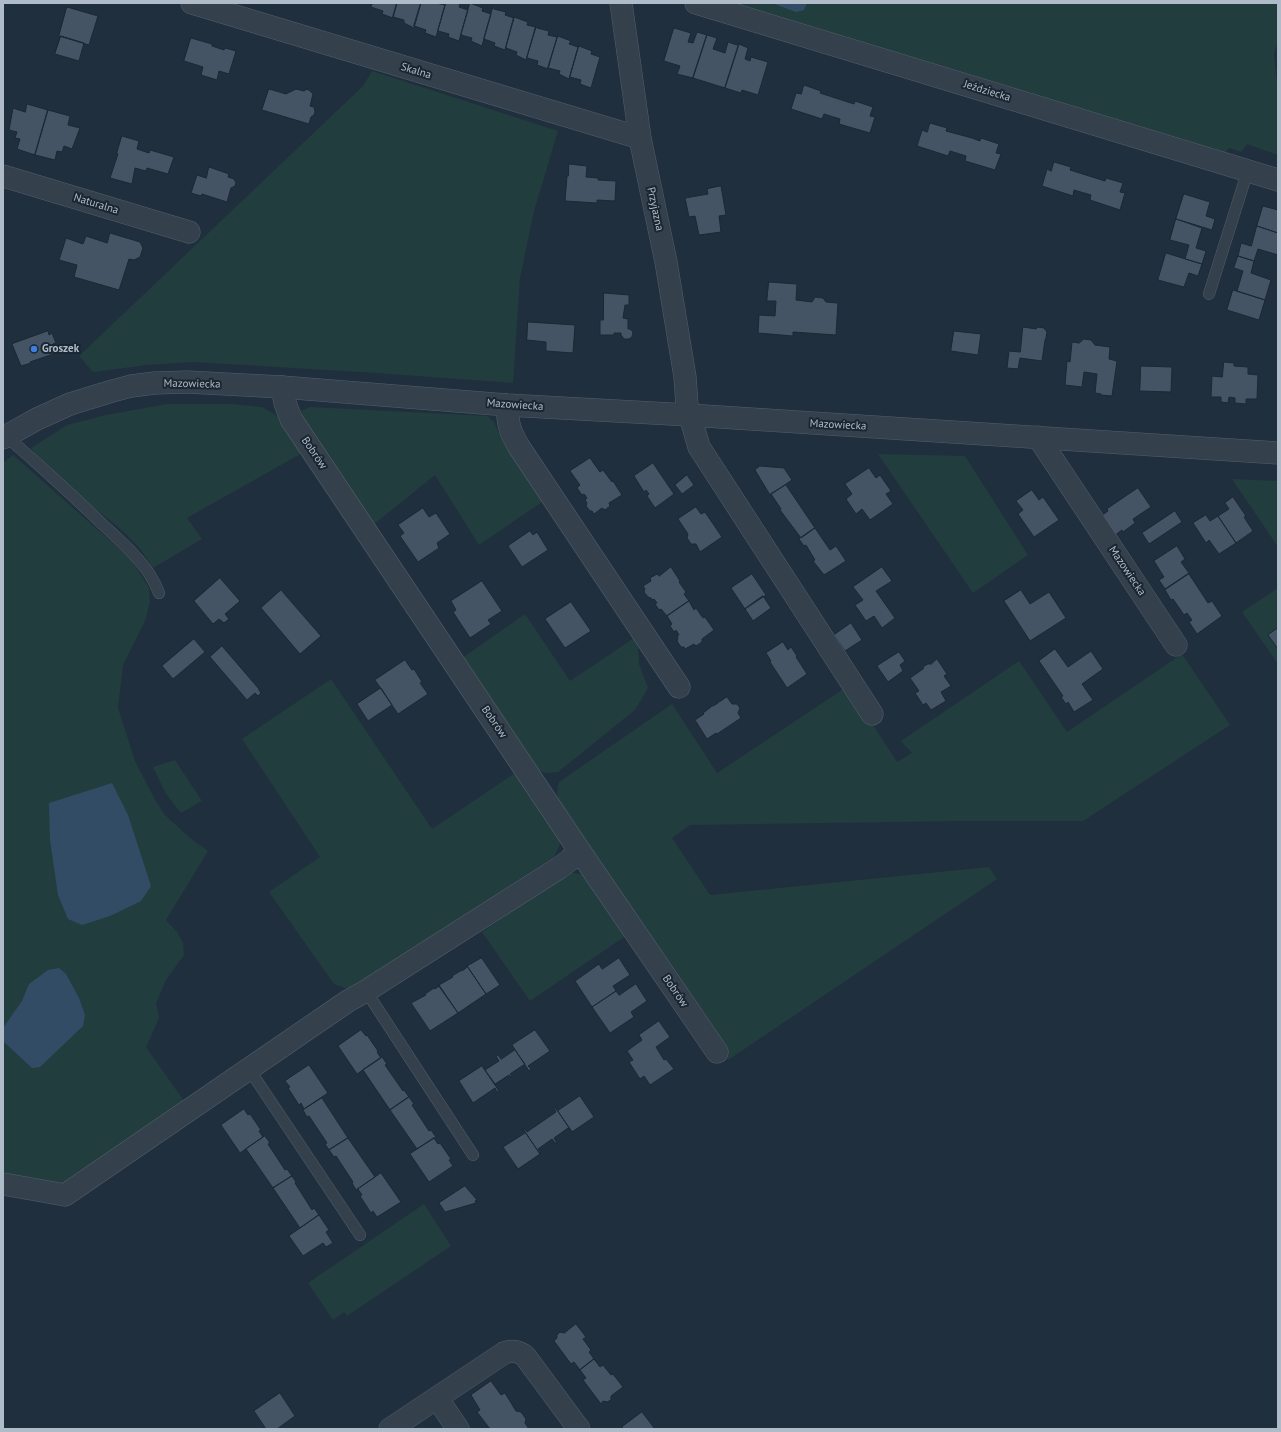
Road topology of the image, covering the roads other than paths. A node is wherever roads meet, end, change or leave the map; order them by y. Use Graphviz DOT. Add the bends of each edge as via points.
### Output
graph roads {
  1 [pos="192,3"];
  2 [pos="620,3"];
  3 [pos="696,3"];
  4 [pos="640,138"];
  5 [pos="1248,170"];
  6 [pos="3,176"];
  7 [pos="1278,180"];
  8 [pos="189,232"];
  9 [pos="1209,294"];
  10 [pos="282,386"];
  11 [pos="507,405"];
  12 [pos="689,415"];
  13 [pos="5,437"];
  14 [pos="1038,437"];
  15 [pos="1278,453"];
  16 [pos="159,593"];
  17 [pos="1176,645"];
  18 [pos="678,687"];
  19 [pos="872,714"];
  20 [pos="579,850"];
  21 [pos="366,991"];
  22 [pos="717,1052"];
  23 [pos="249,1069"];
  24 [pos="473,1155"];
  25 [pos="3,1184"];
  26 [pos="360,1235"];
  27 [pos="437,1398"];
  28 [pos="390,1429"];
  29 [pos="458,1429"];
  30 [pos="579,1429"];
  1 -- 4 [label="street, Skalna"];
  2 -- 4 [label="street, Przyjazna"];
  3 -- 5 [label="street, Jeździecka"];
  4 -- 12 [label="street, Przyjazna" via="666,262"];
  5 -- 7 [label="street, Jeździecka"];
  5 -- 9 [label="lane"];
  6 -- 8 [label="street, Naturalna"];
  10 -- 11 [label="street, Mazowiecka"];
  10 -- 13 [label="street, Mazowiecka" via="187,382 131,386 70,404"];
  10 -- 20 [label="street, Bobrów" via="291,419"];
  11 -- 12 [label="street, Mazowiecka"];
  11 -- 18 [label="street" via="511,434"];
  12 -- 14 [label="street, Mazowiecka"];
  12 -- 19 [label="street, Przyjazna" via="702,454"];
  13 -- 16 [label="lane" via="72,495 136,556 156,584"];
  14 -- 15 [label="street, Mazowiecka"];
  14 -- 17 [label="street, Mazowiecka"];
  20 -- 21 [label="street" via="559,868"];
  20 -- 22 [label="street, Bobrów"];
  21 -- 23 [label="street"];
  21 -- 24 [label="lane"];
  23 -- 25 [label="street" via="65,1195"];
  23 -- 26 [label="lane"];
  27 -- 28 [label="street"];
  27 -- 29 [label="street"];
  27 -- 30 [label="street" via="504,1353 518,1351 525,1356"];
}
